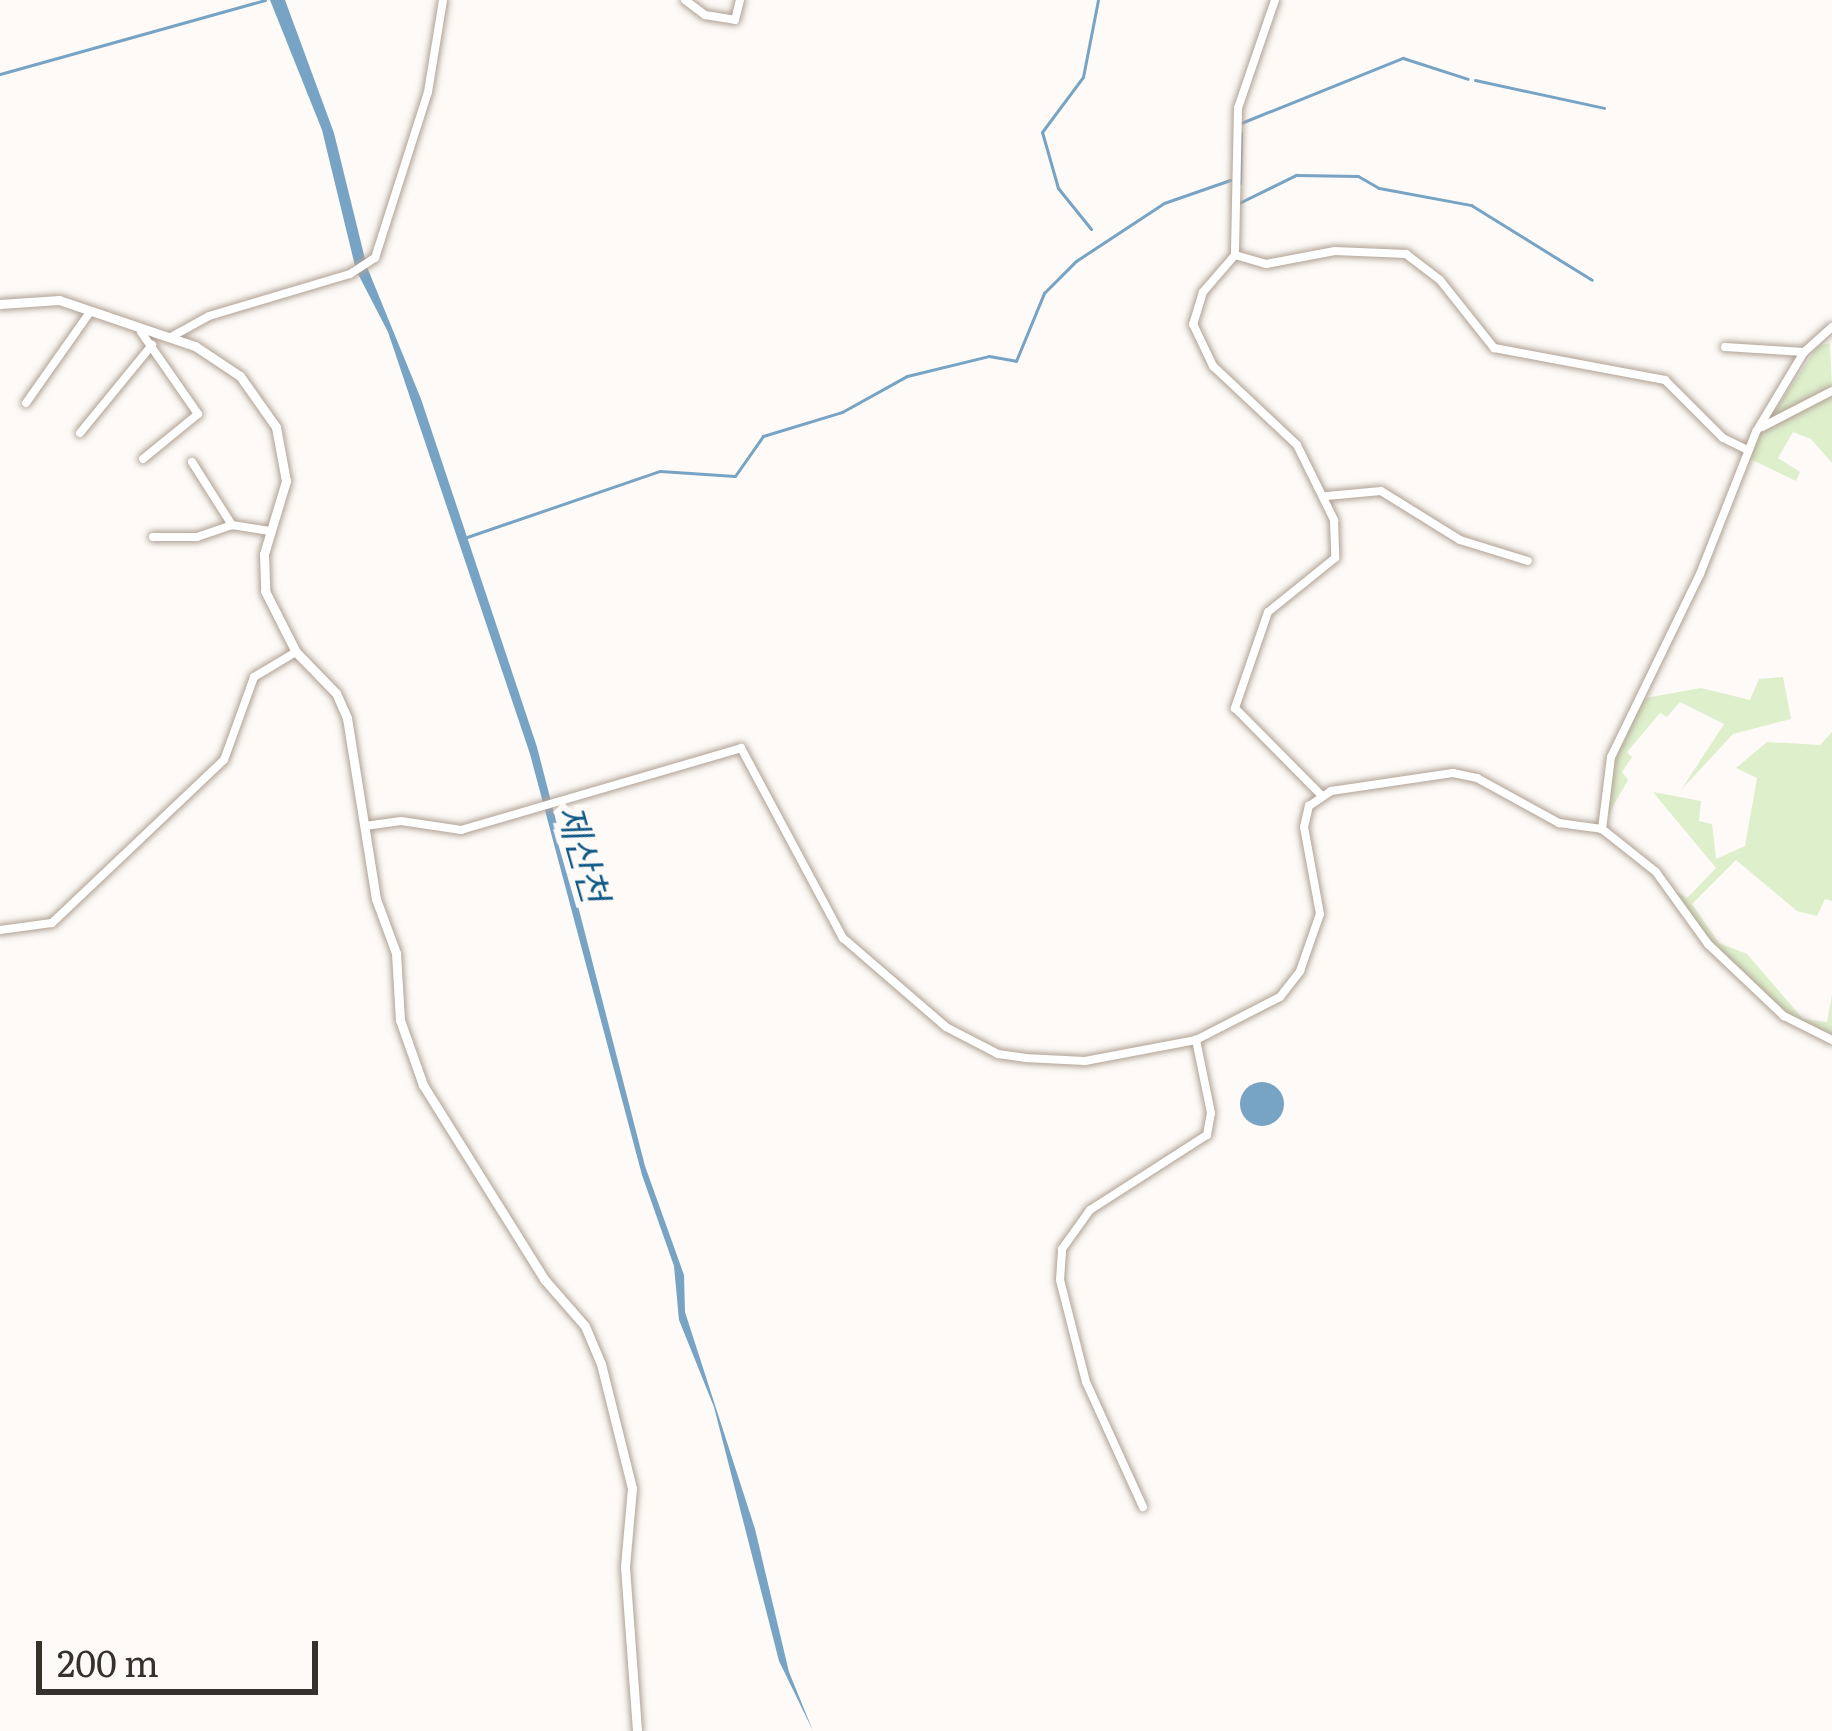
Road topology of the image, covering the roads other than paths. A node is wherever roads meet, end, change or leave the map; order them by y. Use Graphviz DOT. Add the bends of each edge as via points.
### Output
graph roads {
  1 [pos="443,0"];
  2 [pos="685,0"];
  3 [pos="740,0"];
  4 [pos="1275,0"];
  5 [pos="1234,255"];
  6 [pos="0,304"];
  7 [pos="90,312"];
  8 [pos="1832,327"];
  9 [pos="141,332"];
  10 [pos="171,337"];
  11 [pos="152,345"];
  12 [pos="1725,347"];
  13 [pos="1804,352"];
  14 [pos="1832,391"];
  15 [pos="26,403"];
  16 [pos="1756,432"];
  17 [pos="80,433"];
  18 [pos="1748,450"];
  19 [pos="143,459"];
  20 [pos="192,462"];
  21 [pos="1327,496"];
  22 [pos="232,525"];
  23 [pos="270,531"];
  24 [pos="153,537"];
  25 [pos="1528,561"];
  26 [pos="296,652"];
  27 [pos="1321,795"];
  28 [pos="365,826"];
  29 [pos="1602,829"];
  30 [pos="0,930"];
  31 [pos="1196,1040"];
  32 [pos="1832,1040"];
  33 [pos="1142,1507"];
  34 [pos="637,1731"];
  1 -- 10 [label="street" via="428,92 379,250 350,274 209,316"];
  2 -- 3 [label="street" via="705,15 735,20"];
  4 -- 5 [label="street" via="1238,108"];
  5 -- 18 [label="street" via="1266,264 1335,250 1406,254 1440,280 1494,348 1665,380 1716,432"];
  5 -- 21 [label="street" via="1196,303 1196,340 1218,372 1288,434"];
  6 -- 7 [label="street" via="48,299"];
  7 -- 9 [label="street"];
  7 -- 15 [label="street"];
  8 -- 13 [label="street"];
  9 -- 10 [label="street"];
  9 -- 11 [label="street"];
  10 -- 23 [label="street" via="226,364 276,427 286,481"];
  11 -- 17 [label="street"];
  11 -- 19 [label="street" via="198,414"];
  12 -- 13 [label="street"];
  13 -- 16 [label="street"];
  14 -- 16 [label="street"];
  16 -- 18 [label="street"];
  18 -- 29 [label="street" via="1687,602 1611,758"];
  20 -- 22 [label="street"];
  21 -- 25 [label="street" via="1381,491 1460,540"];
  21 -- 27 [label="street" via="1338,551 1268,612 1235,708"];
  22 -- 23 [label="street"];
  22 -- 24 [label="street" via="197,537"];
  23 -- 26 [label="street" via="265,591"];
  26 -- 28 [label="street" via="344,707"];
  26 -- 30 [label="street" via="254,677 224,760 52,922"];
  27 -- 29 [label="street" via="1454,773 1559,823"];
  27 -- 31 [label="street" via="1304,827 1320,914 1306,961 1280,997"];
  28 -- 31 [label="street" via="401,820 448,833 741,748 843,938 946,1027 1025,1058 1095,1060"];
  28 -- 34 [label="street" via="376,899 396,953 400,1020 423,1085 544,1279 585,1326 601,1364 632,1488 625,1568"];
  29 -- 32 [label="street" via="1656,872 1708,944 1790,1022"];
  31 -- 33 [label="street" via="1211,1113 1207,1135 1090,1210 1060,1259 1086,1382"];
}
